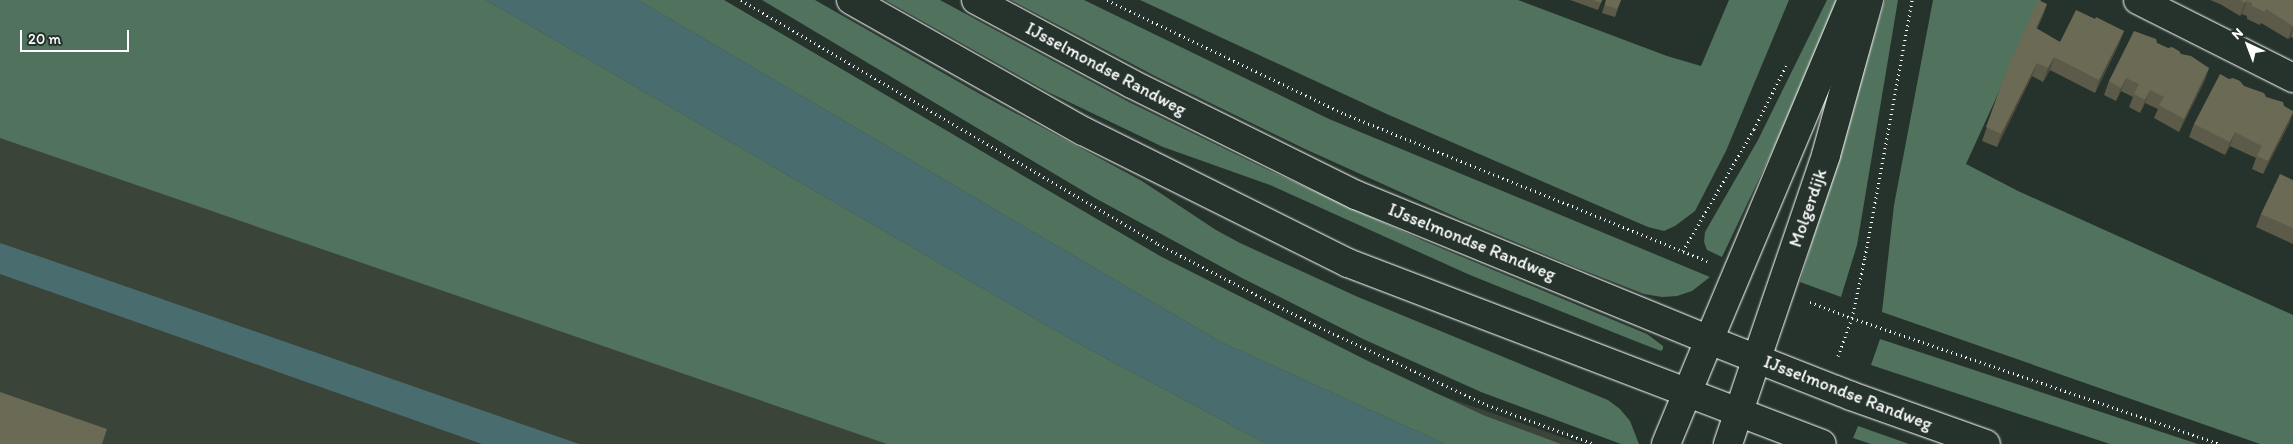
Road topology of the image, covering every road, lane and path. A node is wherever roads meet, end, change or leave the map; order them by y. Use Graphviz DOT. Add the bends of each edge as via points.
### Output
graph roads {
  1 [pos="741,0"];
  2 [pos="851,0"];
  3 [pos="976,0"];
  4 [pos="1107,0"];
  5 [pos="1852,0"];
  6 [pos="1869,0"];
  7 [pos="1912,0"];
  8 [pos="2138,0"];
  9 [pos="1789,60"];
  10 [pos="2293,78"];
  11 [pos="1709,340"];
  12 [pos="1757,358"];
  13 [pos="1687,393"];
  14 [pos="1739,413"];
  15 [pos="1594,444"];
  16 [pos="1666,444"];
  17 [pos="1728,444"];
  18 [pos="1822,444"];
  19 [pos="1986,444"];
  20 [pos="2219,444"];
  1 -- 15 [label="path" via="1158,244 1315,325 1487,405"];
  2 -- 13 [label="main road" via="1083,131 1348,264"];
  3 -- 11 [label="main road, IJsselmondse Randweg" via="1132,84 1356,195"];
  4 -- 9 [label="path" via="1345,114 1683,251 1754,129"];
  5 -- 11 [label="main road"];
  6 -- 12 [label="main road, Molgerdijk" via="1826,156"];
  7 -- 20 [label="path" via="1852,318"];
  8 -- 10 [label="main road"];
  11 -- 12 [label="main road, IJsselmondse Randweg"];
  11 -- 13 [label="main road"];
  12 -- 14 [label="main road, Molgerdijk"];
  12 -- 19 [label="main road, IJsselmondse Randweg" via="1851,396"];
  13 -- 14 [label="main road"];
  13 -- 16 [label="main road"];
  14 -- 17 [label="main road, Molgerdijk"];
  14 -- 18 [label="main road"];
}
